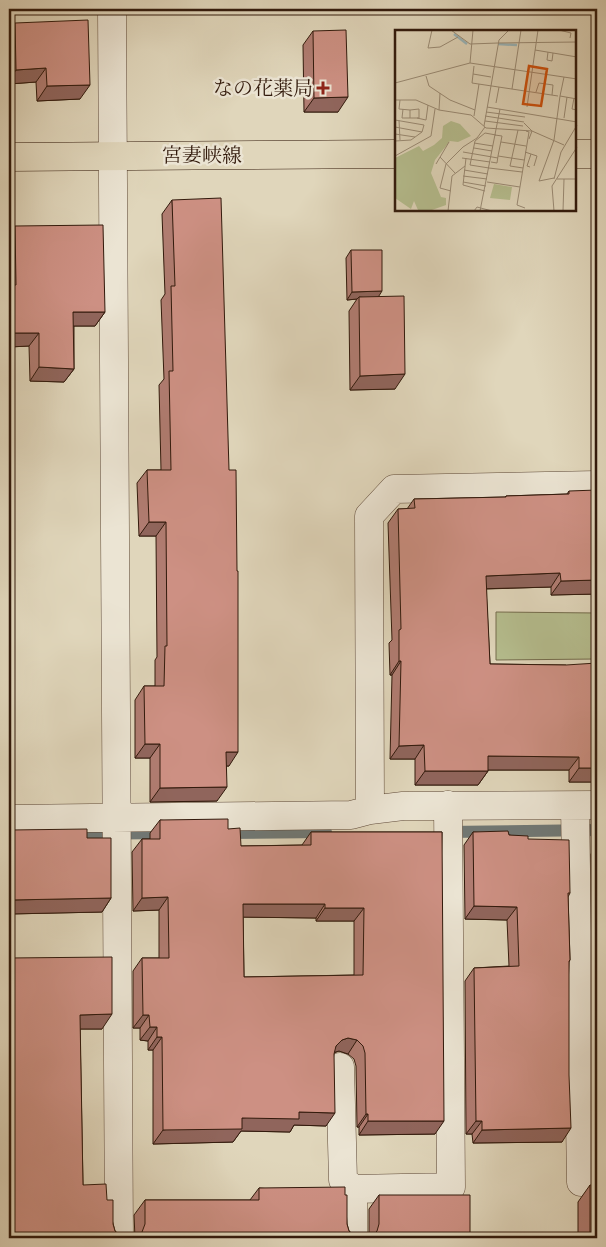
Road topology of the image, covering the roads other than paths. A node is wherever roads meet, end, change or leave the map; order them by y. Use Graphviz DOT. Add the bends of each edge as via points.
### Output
graph roads {
  1 [pos="112,9"];
  2 [pos="395,154"];
  3 [pos="576,154"];
  4 [pos="597,154"];
  5 [pos="113,155"];
  6 [pos="9,157"];
  7 [pos="597,485"];
  8 [pos="582,808"];
  9 [pos="370,810"];
  10 [pos="448,810"];
  11 [pos="9,819"];
  12 [pos="117,819"];
  13 [pos="340,1067"];
  14 [pos="581,1182"];
  15 [pos="353,1189"];
  16 [pos="119,1238"];
  17 [pos="353,1238"];
  1 -- 5 [label="street"];
  2 -- 5 [label="main road, 宮妻峡線"];
  3 -- 4 [label="main road"];
  5 -- 6 [label="main road, 宮妻峡線"];
  5 -- 12 [label="street"];
  7 -- 9 [label="street" via="394,489 369,516"];
  8 -- 10 [label="street"];
  8 -- 14 [label="street" via="576,846"];
  9 -- 10 [label="street" via="403,806"];
  9 -- 12 [label="street" via="351,815"];
  10 -- 15 [label="street" via="451,1187"];
  11 -- 12 [label="street"];
  12 -- 16 [label="street"];
  13 -- 15 [label="street" via="343,1180"];
  15 -- 17 [label="street"];
}
